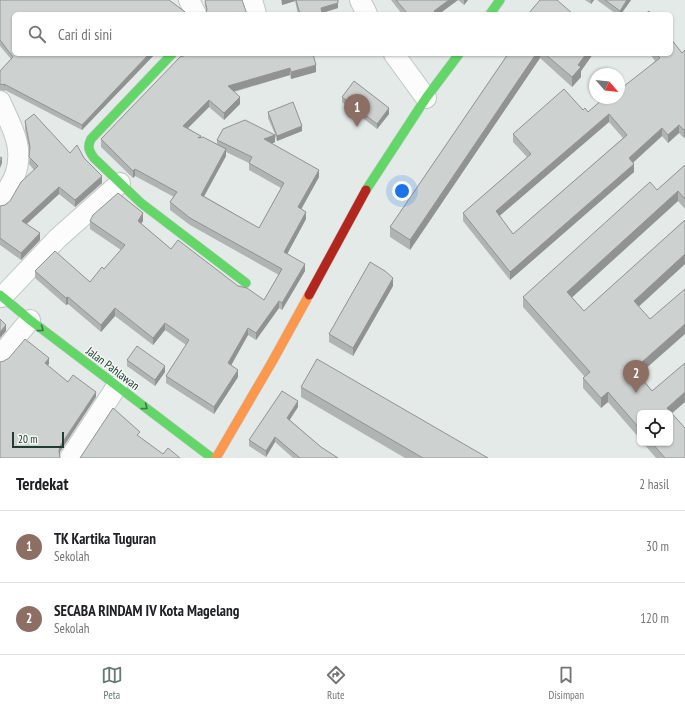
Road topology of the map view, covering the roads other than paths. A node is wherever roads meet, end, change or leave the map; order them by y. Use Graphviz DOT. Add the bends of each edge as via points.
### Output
graph roads {
  1 [pos="189,0"];
  2 [pos="252,0"];
  3 [pos="500,0"];
  4 [pos="195,12"];
  5 [pos="255,12"];
  6 [pos="491,12"];
  7 [pos="170,56"];
  8 [pos="395,56"];
  9 [pos="458,56"];
  10 [pos="426,98"];
  11 [pos="0,101"];
  12 [pos="120,183"];
  13 [pos="0,202"];
  14 [pos="246,283"];
  15 [pos="1,296"];
  16 [pos="30,320"];
  17 [pos="0,356"];
  18 [pos="117,386"];
  19 [pos="70,458"];
  20 [pos="212,458"];
  21 [pos="216,458"];
  1 -- 4 [label="street"];
  2 -- 5 [label="street"];
  3 -- 6 [label="street"];
  7 -- 12 [label="street" via="96,133 88,145 88,150 94,158"];
  8 -- 10 [label="street"];
  9 -- 10 [label="street"];
  10 -- 21 [label="street" via="367,188 272,362"];
  11 -- 13 [label="street" via="17,142 19,160 15,176"];
  12 -- 14 [label="street" via="141,203"];
  12 -- 15 [label="street" via="58,238"];
  15 -- 16 [label="street, Jalan Pahlawan"];
  16 -- 17 [label="street"];
  16 -- 18 [label="street, Jalan Pahlawan, one-way"];
  18 -- 19 [label="street"];
  18 -- 20 [label="street, Jalan Pahlawan, one-way"];
}
